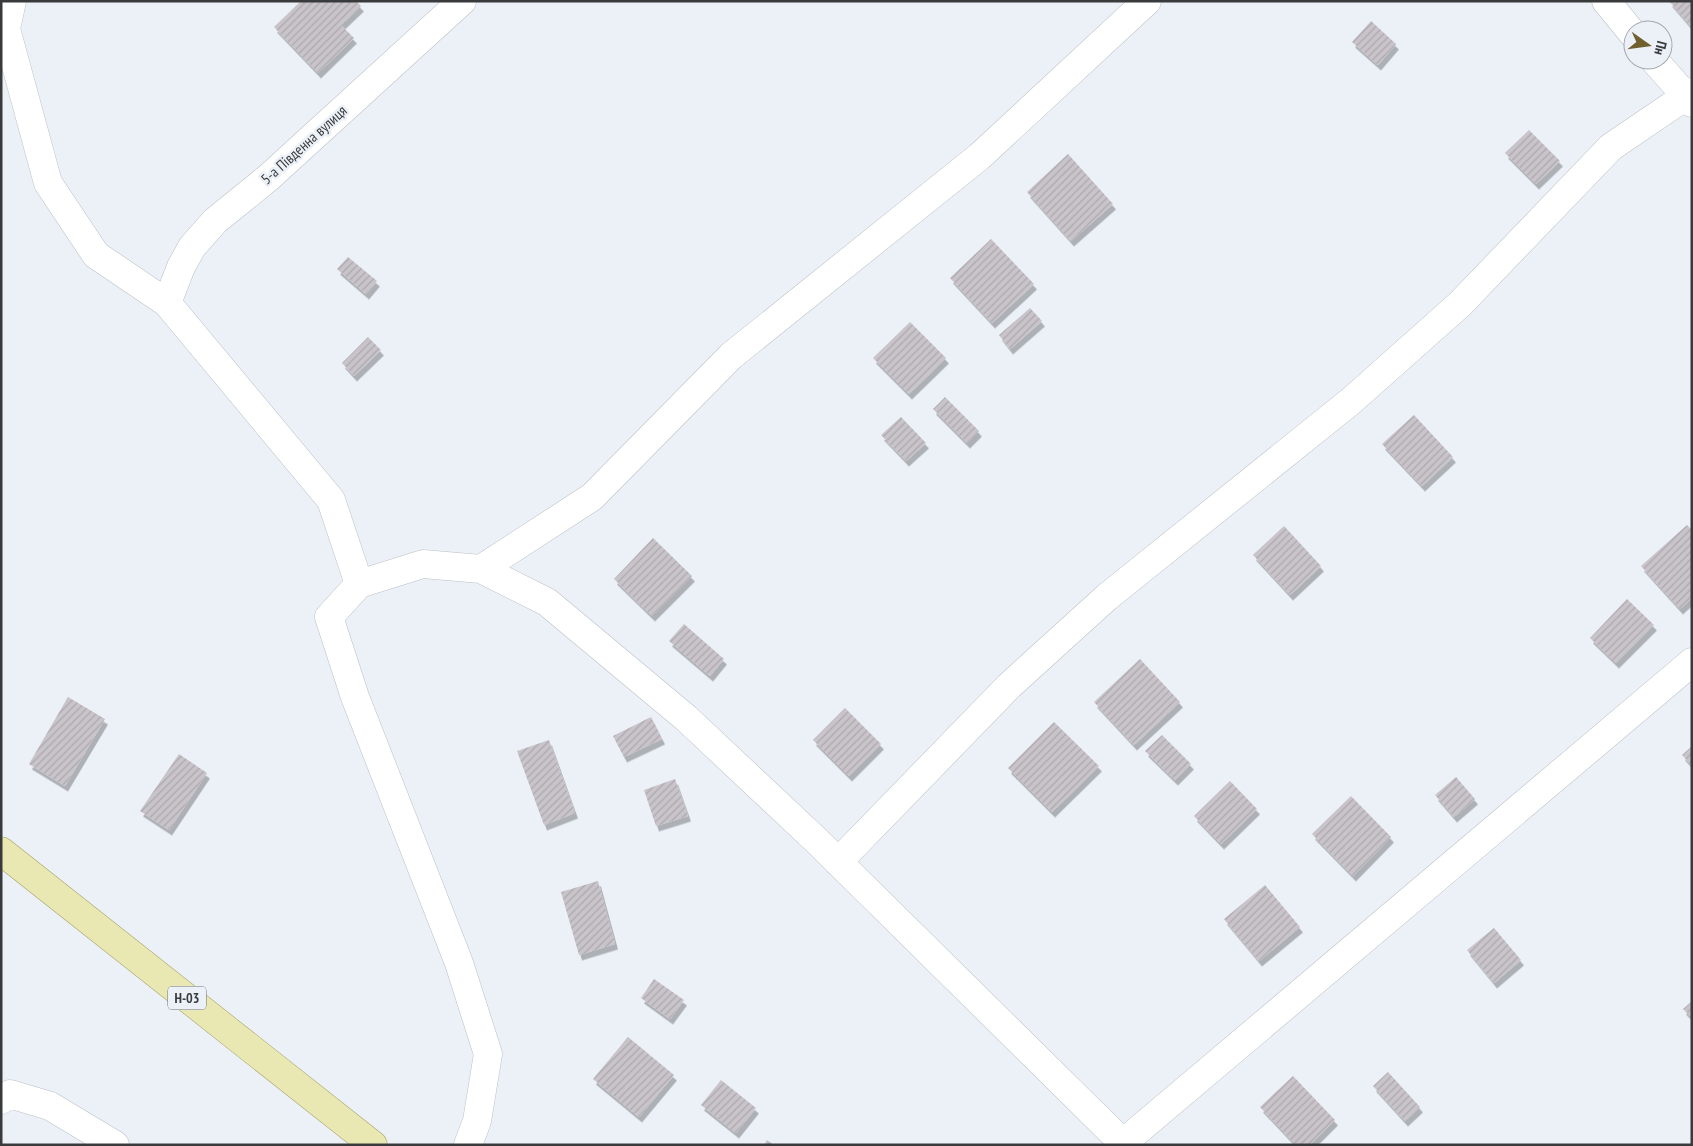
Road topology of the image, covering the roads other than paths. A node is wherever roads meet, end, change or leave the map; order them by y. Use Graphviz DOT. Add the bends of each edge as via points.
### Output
graph roads {
  1 [pos="12,1"];
  2 [pos="462,1"];
  3 [pos="1147,1"];
  4 [pos="1606,1"];
  5 [pos="1623,22"];
  6 [pos="1664,70"];
  7 [pos="1690,97"];
  8 [pos="167,303"];
  9 [pos="481,569"];
  10 [pos="359,584"];
  11 [pos="1692,662"];
  12 [pos="1,851"];
  13 [pos="838,862"];
  14 [pos="1,1100"];
  15 [pos="1124,1144"];
  16 [pos="115,1145"];
  17 [pos="373,1145"];
  18 [pos="468,1145"];
  1 -- 8 [label="street" via="6,29 48,183 96,254"];
  2 -- 8 [label="street, 5-а Південна вулиця" via="268,178 214,221 181,266"];
  3 -- 9 [label="street" via="980,156 731,356 592,497"];
  4 -- 5 [label="street"];
  6 -- 7 [label="street"];
  7 -- 13 [label="street" via="1611,147 1460,304 1351,401 1107,597 1010,686"];
  8 -- 10 [label="street" via="331,500"];
  9 -- 10 [label="street" via="423,564"];
  9 -- 13 [label="street" via="547,602 686,718"];
  10 -- 18 [label="street" via="329,617 355,697 459,963 488,1054 477,1121"];
  11 -- 15 [label="street"];
  12 -- 17 [label="main road, Н-03"];
  13 -- 15 [label="street"];
  14 -- 16 [label="street" via="10,1094 50,1106"];
}
